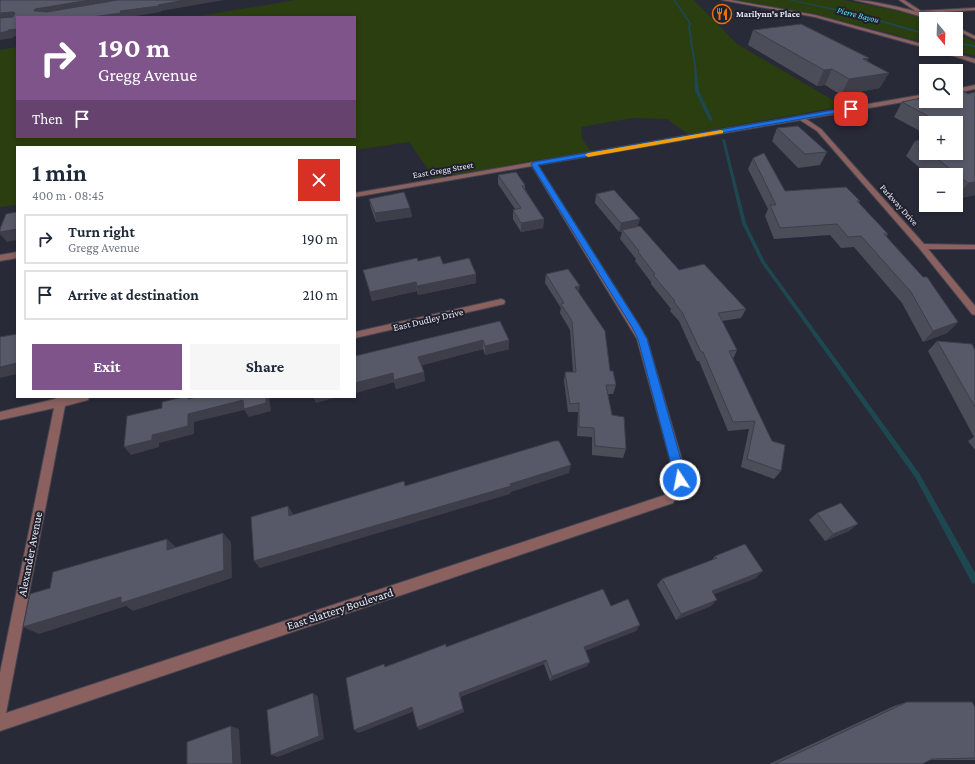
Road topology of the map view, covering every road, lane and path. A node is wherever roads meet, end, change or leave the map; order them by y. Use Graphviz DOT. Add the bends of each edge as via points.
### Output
graph roads {
  1 [pos="724,0"];
  2 [pos="856,0"];
  3 [pos="901,0"];
  4 [pos="900,9"];
  5 [pos="975,9"];
  6 [pos="919,11"];
  7 [pos="919,15"];
  8 [pos="963,32"];
  9 [pos="975,38"];
  10 [pos="919,45"];
  11 [pos="958,56"];
  12 [pos="975,61"];
  13 [pos="975,87"];
  14 [pos="963,90"];
  15 [pos="919,97"];
  16 [pos="801,118"];
  17 [pos="534,164"];
  18 [pos="356,195"];
  19 [pos="922,246"];
  20 [pos="975,248"];
  21 [pos="16,255"];
  22 [pos="0,258"];
  23 [pos="501,302"];
  24 [pos="975,312"];
  25 [pos="356,335"];
  26 [pos="76,398"];
  27 [pos="60,400"];
  28 [pos="0,416"];
  29 [pos="0,710"];
  30 [pos="0,722"];
  1 -- 10 [label="street" via="815,16"];
  2 -- 4 [label="street"];
  3 -- 6 [label="street"];
  4 -- 6 [label="street"];
  4 -- 7 [label="street"];
  5 -- 6 [label="street"];
  8 -- 9 [label="street"];
  11 -- 12 [label="street"];
  13 -- 14 [label="street"];
  15 -- 16 [label="street, East Gregg Street"];
  16 -- 17 [label="street, East Gregg Street"];
  16 -- 19 [label="street, Parkway Drive" via="819,130"];
  17 -- 18 [label="street, East Gregg Street"];
  17 -- 30 [label="street, East Slattery Boulevard" via="642,339 678,467 680,480 669,499"];
  19 -- 20 [label="street"];
  19 -- 24 [label="street, Parkway Drive"];
  21 -- 22 [label="street"];
  23 -- 25 [label="street, East Dudley Drive"];
  26 -- 27 [label="street"];
  27 -- 28 [label="street"];
  27 -- 29 [label="street, Alexander Avenue"];
}
